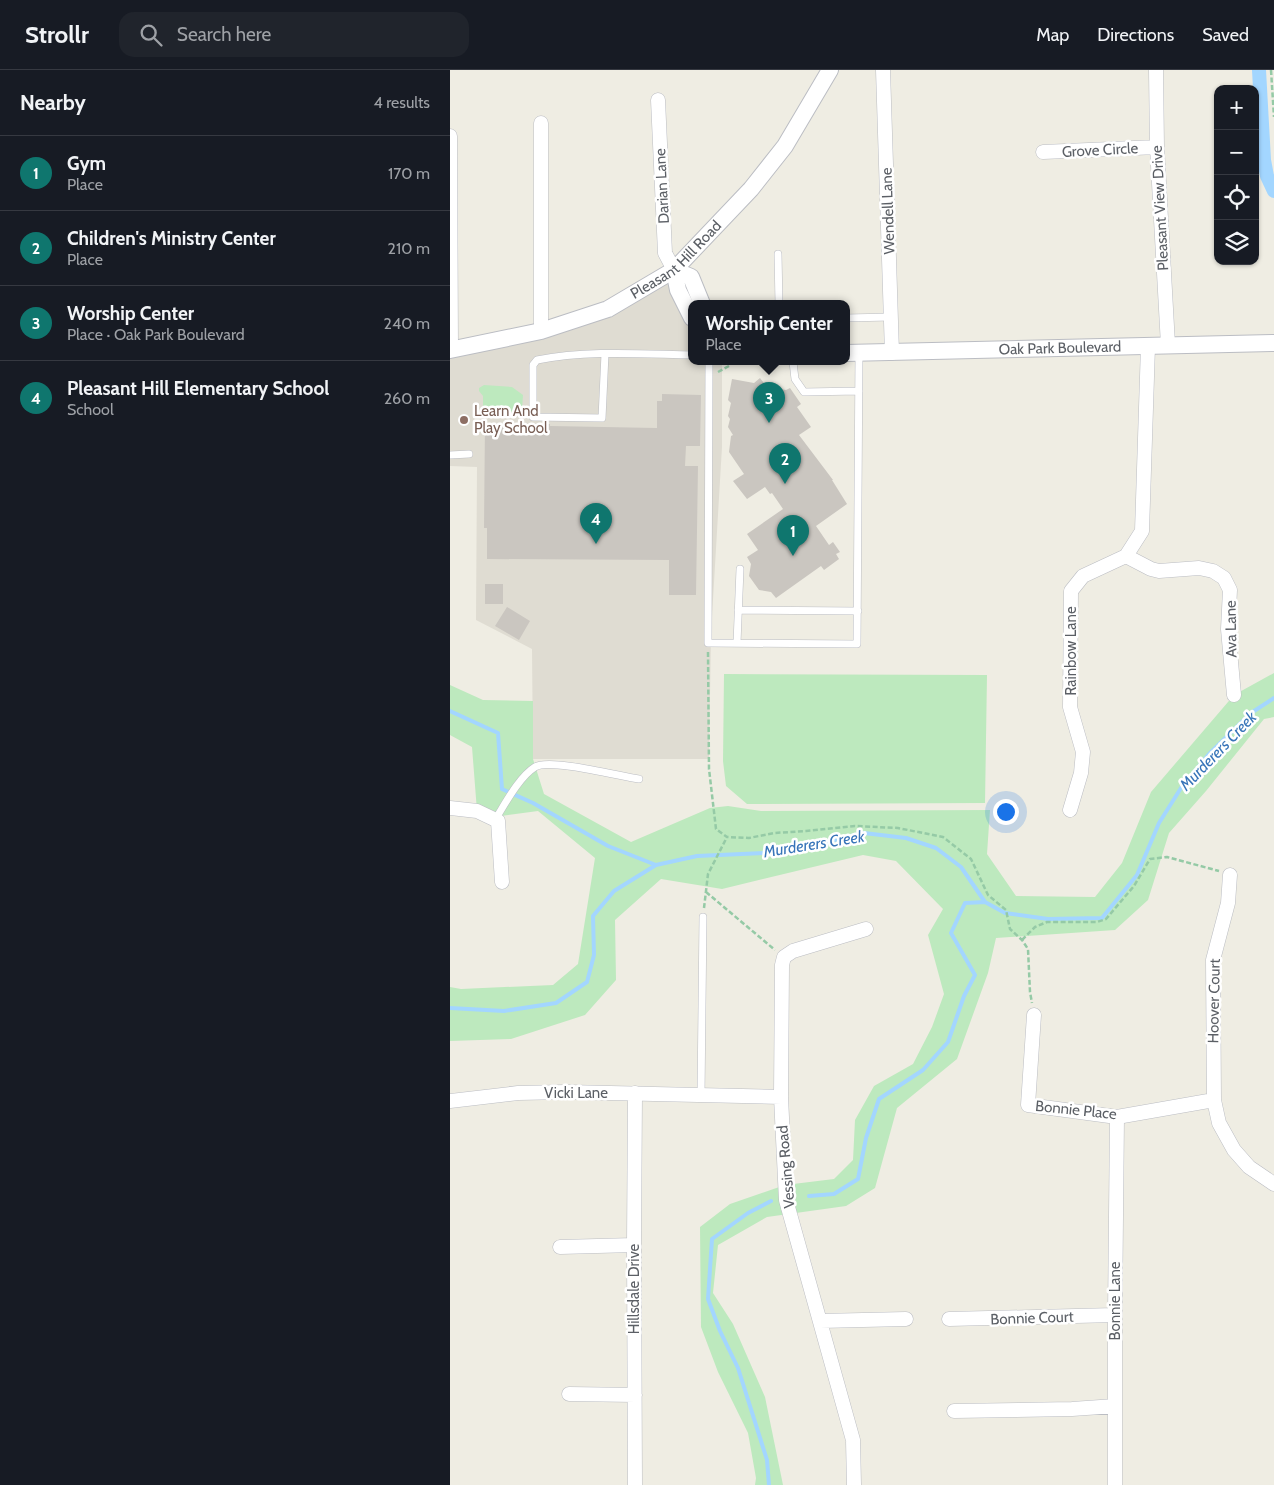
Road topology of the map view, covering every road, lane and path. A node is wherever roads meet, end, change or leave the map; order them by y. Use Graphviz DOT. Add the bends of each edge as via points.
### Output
graph roads {
  1 [pos="830,70"];
  2 [pos="883,70"];
  3 [pos="1156,70"];
  4 [pos="1271,70"];
  5 [pos="658,100"];
  6 [pos="1274,117"];
  7 [pos="541,123"];
  8 [pos="450,136"];
  9 [pos="1157,147"];
  10 [pos="1043,152"];
  11 [pos="778,254"];
  12 [pos="674,270"];
  13 [pos="700,300"];
  14 [pos="779,300"];
  15 [pos="688,310"];
  16 [pos="891,317"];
  17 [pos="850,318"];
  18 [pos="541,331"];
  19 [pos="1274,343"];
  20 [pos="1168,345"];
  21 [pos="1148,346"];
  22 [pos="450,350"];
  23 [pos="852,352"];
  24 [pos="892,352"];
  25 [pos="604,354"];
  26 [pos="688,356"];
  27 [pos="709,365"];
  28 [pos="793,365"];
  29 [pos="729,366"];
  30 [pos="716,373"];
  31 [pos="858,391"];
  32 [pos="469,454"];
  33 [pos="450,455"];
  34 [pos="1126,556"];
  35 [pos="740,569"];
  36 [pos="738,610"];
  37 [pos="858,611"];
  38 [pos="708,643"];
  39 [pos="737,643"];
  40 [pos="1234,694"];
  41 [pos="638,779"];
  42 [pos="450,808"];
  43 [pos="1070,810"];
  44 [pos="495,820"];
  45 [pos="727,837"];
  46 [pos="1230,875"];
  47 [pos="502,882"];
  48 [pos="706,892"];
  49 [pos="703,917"];
  50 [pos="866,929"];
  51 [pos="1022,940"];
  52 [pos="784,957"];
  53 [pos="1030,992"];
  54 [pos="1034,1015"];
  55 [pos="635,1093"];
  56 [pos="702,1095"];
  57 [pos="781,1097"];
  58 [pos="1214,1100"];
  59 [pos="450,1101"];
  60 [pos="1117,1117"];
  61 [pos="1274,1184"];
  62 [pos="634,1245"];
  63 [pos="560,1247"];
  64 [pos="1114,1315"];
  65 [pos="906,1319"];
  66 [pos="949,1319"];
  67 [pos="820,1321"];
  68 [pos="568,1394"];
  69 [pos="635,1395"];
  70 [pos="1115,1406"];
  71 [pos="954,1411"];
  72 [pos="635,1485"];
  73 [pos="854,1485"];
  74 [pos="1115,1485"];
  1 -- 12 [label="street, Pleasant Hill Road" via="785,146 751,189"];
  2 -- 16 [label="street, Wendell Lane"];
  3 -- 9 [label="street, Pleasant View Drive"];
  4 -- 6 [label="path"];
  5 -- 12 [label="street, Darian Lane" via="665,252"];
  7 -- 18 [label="street"];
  8 -- 22 [label="street"];
  9 -- 10 [label="street, Grove Circle"];
  9 -- 20 [label="street, Pleasant View Drive"];
  11 -- 14 [label="lane"];
  12 -- 13 [label="street" via="691,277"];
  12 -- 15 [label="street" via="678,290"];
  12 -- 18 [label="street, Pleasant Hill Road" via="608,308"];
  16 -- 17 [label="lane"];
  16 -- 24 [label="street, Wendell Lane"];
  18 -- 22 [label="street, Pleasant Hill Road"];
  19 -- 20 [label="street, Oak Park Boulevard"];
  20 -- 21 [label="street, Oak Park Boulevard"];
  21 -- 24 [label="street, Oak Park Boulevard"];
  21 -- 34 [label="street" via="1142,531"];
  23 -- 24 [label="street, Oak Park Boulevard"];
  23 -- 31 [label="lane"];
  25 -- 25 [label="lane" via="567,354 537,360 533,365 533,417 602,418"];
  25 -- 26 [label="lane"];
  27 -- 38 [label="lane"];
  28 -- 31 [label="lane" via="795,379 804,392"];
  29 -- 30 [label="path"];
  31 -- 37 [label="lane"];
  32 -- 33 [label="lane"];
  34 -- 40 [label="street, Ava Lane" via="1150,569 1199,568 1224,578 1230,590 1228,629"];
  34 -- 43 [label="street, Rainbow Lane" via="1083,576 1071,591 1070,707 1083,752"];
  35 -- 36 [label="lane"];
  36 -- 37 [label="lane"];
  36 -- 39 [label="lane"];
  37 -- 39 [label="lane" via="857,644"];
  38 -- 39 [label="lane"];
  38 -- 45 [label="path" via="709,769 716,829"];
  41 -- 44 [label="lane" via="553,764 537,766 515,788"];
  42 -- 44 [label="street" via="478,811"];
  44 -- 47 [label="street" via="498,821"];
  45 -- 48 [label="path" via="708,874"];
  45 -- 51 [label="path" via="749,838 855,826 898,828 943,837 971,859 988,895 1006,910 1010,929"];
  46 -- 51 [label="path" via="1188,861 1167,857 1150,859 1134,886 1106,920 1047,922 1035,927"];
  46 -- 58 [label="street, Hoover Court" via="1228,902 1213,960"];
  48 -- 49 [label="path"];
  48 -- 52 [label="path"];
  49 -- 56 [label="lane"];
  50 -- 52 [label="street" via="793,951"];
  51 -- 53 [label="path" via="1028,949"];
  52 -- 57 [label="street, Vessing Road"];
  54 -- 60 [label="street, Bonnie Place" via="1028,1105"];
  55 -- 56 [label="street, Vicki Lane"];
  55 -- 59 [label="street, Vicki Lane" via="518,1093"];
  55 -- 62 [label="street, Hillsdale Drive"];
  56 -- 57 [label="street, Vicki Lane"];
  57 -- 67 [label="street, Vessing Road" via="786,1200"];
  58 -- 60 [label="street, Bonnie Place"];
  58 -- 61 [label="street, Hoover Court" via="1220,1123 1234,1150 1250,1167"];
  60 -- 64 [label="street, Bonnie Lane"];
  62 -- 63 [label="street"];
  62 -- 69 [label="street, Hillsdale Drive"];
  64 -- 66 [label="street, Bonnie Court"];
  64 -- 70 [label="street, Bonnie Lane"];
  65 -- 67 [label="street"];
  67 -- 73 [label="street, Vessing Road" via="853,1440"];
  68 -- 69 [label="street"];
  69 -- 72 [label="street, Hillsdale Drive"];
  70 -- 71 [label="street"];
  70 -- 74 [label="street, Bonnie Lane"];
}
